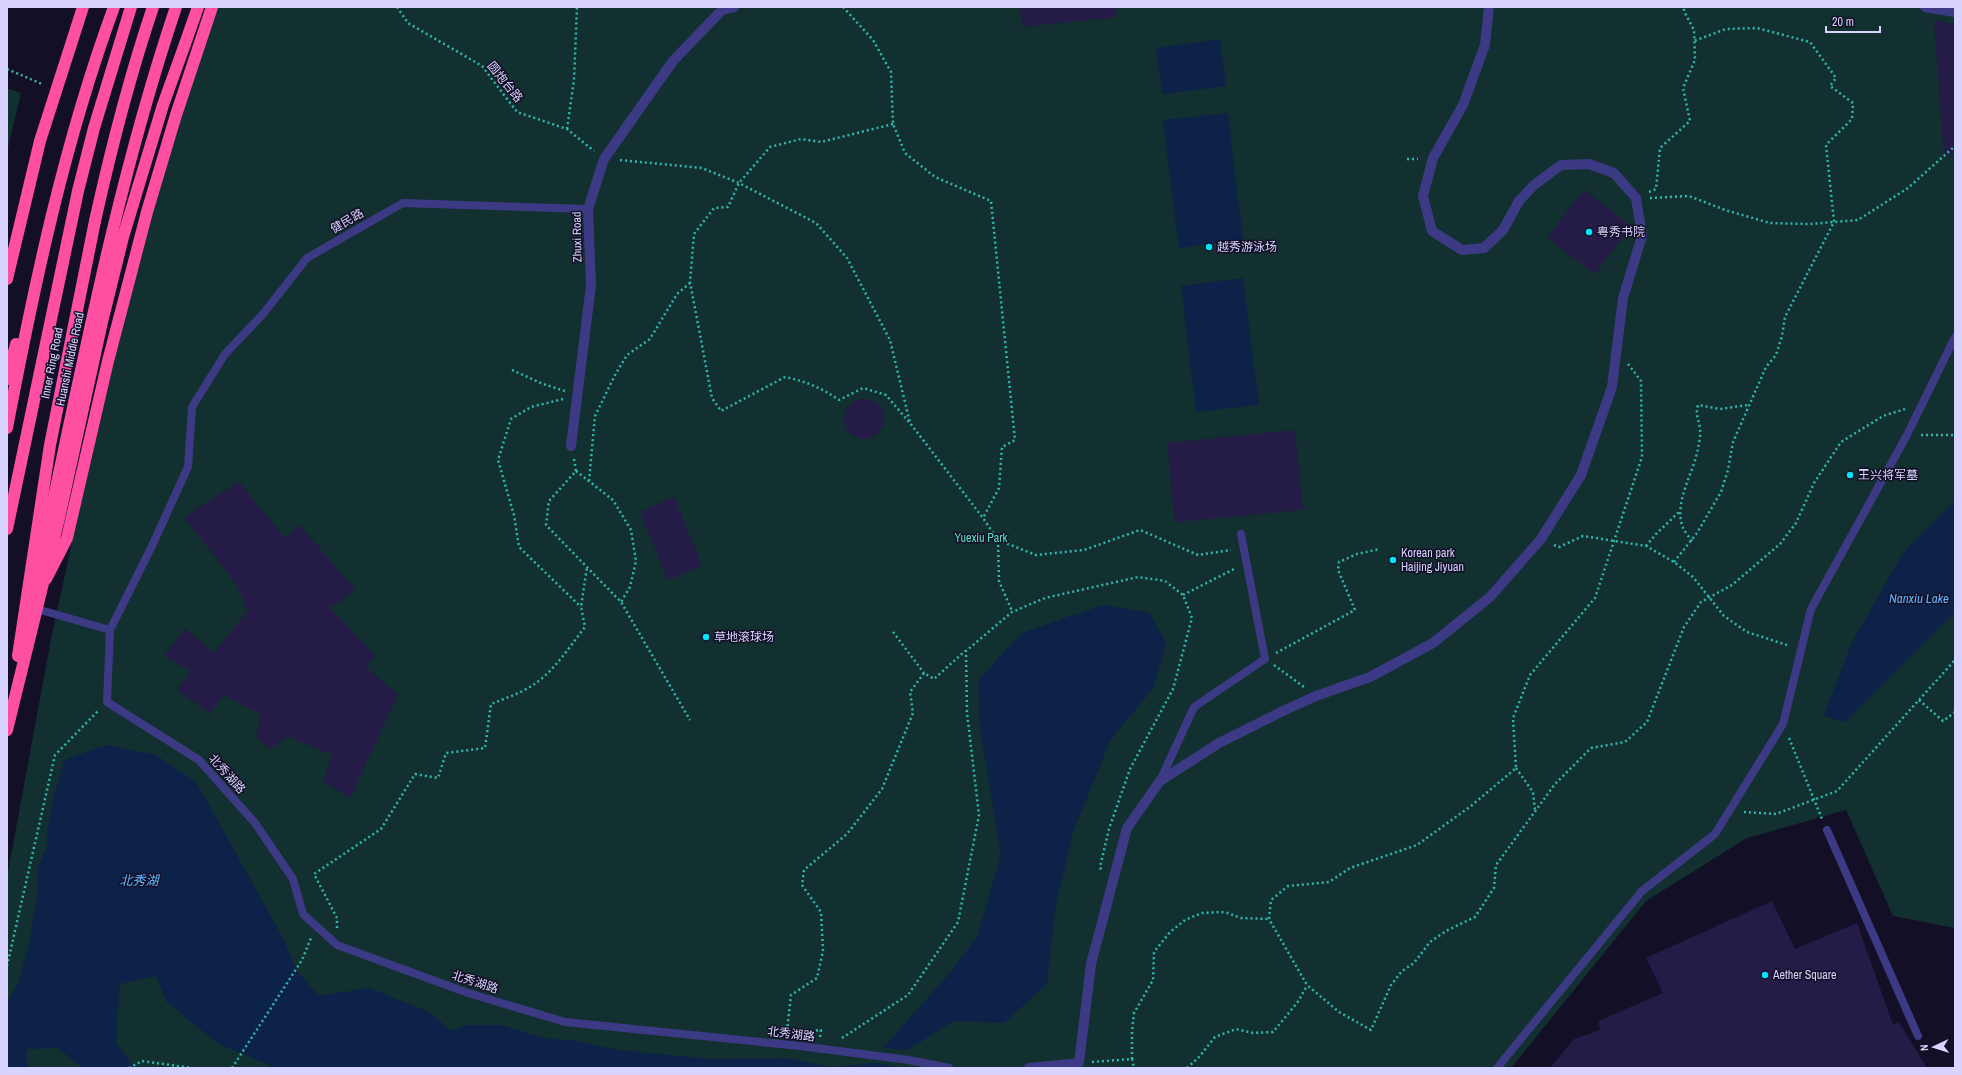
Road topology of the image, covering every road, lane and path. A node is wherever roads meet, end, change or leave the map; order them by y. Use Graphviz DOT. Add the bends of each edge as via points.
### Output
graph roads {
  1 [pos="83,7"];
  2 [pos="114,7"];
  3 [pos="131,7"];
  4 [pos="153,7"];
  5 [pos="176,7"];
  6 [pos="198,7"];
  7 [pos="212,7"];
  8 [pos="396,7"];
  9 [pos="578,7"];
  10 [pos="734,7"];
  11 [pos="843,7"];
  12 [pos="1489,7"];
  13 [pos="1684,7"];
  14 [pos="1925,7"];
  15 [pos="1955,12"];
  16 [pos="1694,41"];
  17 [pos="7,69"];
  18 [pos="56,90"];
  19 [pos="893,124"];
  20 [pos="567,128"];
  21 [pos="1955,146"];
  22 [pos="604,159"];
  23 [pos="739,183"];
  24 [pos="1636,198"];
  25 [pos="588,209"];
  26 [pos="50,218"];
  27 [pos="1834,222"];
  28 [pos="7,279"];
  29 [pos="690,282"];
  30 [pos="1955,337"];
  31 [pos="1617,349"];
  32 [pos="512,370"];
  33 [pos="7,379"];
  34 [pos="577,395"];
  35 [pos="1922,403"];
  36 [pos="1749,405"];
  37 [pos="910,423"];
  38 [pos="7,428"];
  39 [pos="1906,435"];
  40 [pos="1955,435"];
  41 [pos="571,446"];
  42 [pos="576,471"];
  43 [pos="589,481"];
  44 [pos="1680,512"];
  45 [pos="983,518"];
  46 [pos="7,529"];
  47 [pos="1241,534"];
  48 [pos="1541,538"];
  49 [pos="998,540"];
  50 [pos="1692,541"];
  51 [pos="1614,542"];
  52 [pos="1646,546"];
  53 [pos="1243,548"];
  54 [pos="1380,549"];
  55 [pos="1246,562"];
  56 [pos="1674,562"];
  57 [pos="587,567"];
  58 [pos="1184,595"];
  59 [pos="1709,598"];
  60 [pos="622,602"];
  61 [pos="581,607"];
  62 [pos="33,612"];
  63 [pos="1012,612"];
  64 [pos="110,630"];
  65 [pos="893,632"];
  66 [pos="1801,649"];
  67 [pos="966,650"];
  68 [pos="1266,659"];
  69 [pos="1955,660"];
  70 [pos="924,674"];
  71 [pos="1316,696"];
  72 [pos="1919,700"];
  73 [pos="107,702"];
  74 [pos="1955,712"];
  75 [pos="690,720"];
  76 [pos="7,721"];
  77 [pos="1783,724"];
  78 [pos="7,730"];
  79 [pos="1516,768"];
  80 [pos="1160,781"];
  81 [pos="1814,800"];
  82 [pos="1535,811"];
  83 [pos="1729,812"];
  84 [pos="1827,830"];
  85 [pos="1110,891"];
  86 [pos="1268,919"];
  87 [pos="316,926"];
  88 [pos="337,945"];
  89 [pos="7,966"];
  90 [pos="1307,985"];
  91 [pos="1918,1036"];
  92 [pos="822,1049"];
  93 [pos="1132,1060"];
  94 [pos="1080,1065"];
  95 [pos="129,1068"];
  96 [pos="192,1068"];
  97 [pos="232,1068"];
  98 [pos="949,1068"];
  99 [pos="1029,1068"];
  100 [pos="1134,1068"];
  101 [pos="1187,1068"];
  102 [pos="1497,1068"];
  1 -- 18 [label="highway"];
  2 -- 26 [label="highway" via="83,97"];
  3 -- 46 [label="highway" via="98,114 78,191"];
  4 -- 78 [label="highway, Inner Ring Road, bridge" via="114,135 73,326 50,445"];
  5 -- 62 [label="highway, Huanshi Middle Road" via="152,83 116,217"];
  6 -- 62 [label="highway, bridge" via="156,126 123,237"];
  7 -- 62 [label="highway" via="145,220 108,361 67,538"];
  8 -- 20 [label="path, 圆炮台路" via="408,23 482,66 517,112"];
  9 -- 20 [label="path" via="574,80"];
  10 -- 22 [label="street, Zhuxi Road" via="722,10 673,62"];
  11 -- 19 [label="path" via="874,40 891,72"];
  12 -- 24 [label="street" via="1485,45 1463,106 1433,158 1423,196 1432,231 1462,250 1484,248 1503,230 1519,200 1561,165 1589,164 1614,173"];
  13 -- 16 [label="path" via="1694,30"];
  14 -- 15 [label="street"];
  16 -- 24 [label="path" via="1695,60 1683,88 1690,121 1660,148 1656,189"];
  16 -- 27 [label="path" via="1726,29 1756,28 1810,42 1836,78 1830,86 1853,103 1852,120 1826,145"];
  17 -- 18 [label="path"];
  18 -- 28 [label="highway" via="40,141"];
  19 -- 23 [label="path" via="822,142 801,139 770,147"];
  19 -- 45 [label="path" via="905,153 935,177 991,201 1015,440 1002,447 999,488"];
  20 -- 22 [label="path, 圆炮台路"];
  21 -- 27 [label="path" via="1908,188 1858,220"];
  22 -- 23 [label="path" via="702,168"];
  22 -- 25 [label="street, Zhuxi Road"];
  23 -- 29 [label="path" via="728,207 714,208 694,234"];
  23 -- 37 [label="path" via="816,223 847,258 890,340"];
  24 -- 27 [label="path" via="1689,196 1770,223"];
  24 -- 31 [label="street" via="1642,236 1624,298"];
  25 -- 34 [label="street, Zhuxi Road" via="591,285"];
  25 -- 64 [label="lane, 健民路" via="403,203 307,258 263,314 225,354 192,407 188,466"];
  26 -- 33 [label="highway"];
  26 -- 38 [label="highway"];
  27 -- 36 [label="path" via="1785,317 1776,355 1766,368"];
  29 -- 37 [label="path" via="712,398 721,410 785,377 800,380 826,391 839,400 863,388 886,395"];
  29 -- 43 [label="path" via="677,294 650,339 626,355 615,375 595,416"];
  30 -- 35 [label="lane"];
  31 -- 48 [label="street" via="1612,387 1581,475"];
  31 -- 51 [label="path" via="1641,381 1642,457"];
  32 -- 34 [label="path"];
  34 -- 41 [label="street, Zhuxi Road"];
  34 -- 61 [label="path" via="531,407 512,419 498,460 514,515 519,547"];
  35 -- 39 [label="lane"];
  35 -- 59 [label="path" via="1883,416 1841,442 1814,483 1796,523 1780,544 1732,585"];
  36 -- 44 [label="path" via="1720,409 1698,405 1698,447"];
  36 -- 50 [label="path" via="1733,442 1721,492"];
  37 -- 45 [label="path"];
  39 -- 40 [label="path"];
  39 -- 66 [label="lane" via="1811,609"];
  41 -- 42 [label="path"];
  42 -- 43 [label="path"];
  42 -- 57 [label="path" via="549,501 546,525"];
  43 -- 60 [label="path" via="614,500 631,530 636,561 630,587"];
  44 -- 50 [label="path" via="1683,528"];
  44 -- 52 [label="path"];
  45 -- 49 [label="path"];
  47 -- 53 [label="lane"];
  48 -- 51 [label="path" via="1558,547 1583,536"];
  48 -- 71 [label="street" via="1490,597 1433,643 1370,677"];
  49 -- 53 [label="path" via="1036,555 1084,550 1140,530 1198,555"];
  49 -- 63 [label="path" via="999,581"];
  50 -- 56 [label="path"];
  51 -- 52 [label="path"];
  51 -- 79 [label="path" via="1595,598 1530,675 1513,718"];
  52 -- 56 [label="path"];
  53 -- 55 [label="lane"];
  54 -- 68 [label="path" via="1357,554 1339,562 1338,570 1354,610"];
  55 -- 58 [label="path"];
  55 -- 68 [label="lane"];
  56 -- 59 [label="path" via="1693,577"];
  57 -- 60 [label="path"];
  57 -- 61 [label="path"];
  58 -- 63 [label="path" via="1165,581 1138,577 1045,598"];
  58 -- 85 [label="path" via="1192,618 1173,689 1130,769 1109,828 1100,867"];
  59 -- 66 [label="path" via="1724,616 1747,632"];
  59 -- 82 [label="path" via="1701,602 1684,628 1647,722 1625,742 1591,748 1555,784"];
  60 -- 75 [label="path"];
  61 -- 88 [label="path" via="585,627 540,680 518,694 491,704 485,748 446,752 438,778 415,774 380,829 314,874 337,918"];
  62 -- 64 [label="lane"];
  62 -- 76 [label="highway, Huanshi Middle Road"];
  62 -- 78 [label="highway, bridge"];
  63 -- 67 [label="path"];
  64 -- 73 [label="lane"];
  65 -- 70 [label="path"];
  66 -- 77 [label="lane"];
  67 -- 70 [label="path" via="934,679"];
  67 -- 92 [label="path" via="967,712 979,815 958,922 908,995"];
  68 -- 71 [label="path"];
  68 -- 80 [label="lane" via="1194,707"];
  69 -- 72 [label="path"];
  70 -- 92 [label="path" via="910,692 912,713 882,789 847,834 804,870 802,885 821,912 823,951 817,978 791,995 787,1033 820,1030"];
  71 -- 80 [label="street" via="1219,743"];
  72 -- 74 [label="path" via="1943,721"];
  72 -- 81 [label="path" via="1837,791"];
  73 -- 87 [label="lane, 北秀湖路" via="199,760 255,823 293,879 303,914"];
  73 -- 89 [label="path" via="55,755"];
  77 -- 81 [label="path"];
  77 -- 83 [label="lane"];
  79 -- 82 [label="path" via="1533,792"];
  79 -- 86 [label="path" via="1417,846 1350,868 1329,882 1288,886 1271,900"];
  80 -- 85 [label="street" via="1127,828"];
  81 -- 83 [label="path" via="1776,814"];
  81 -- 84 [label="path"];
  82 -- 90 [label="path" via="1496,865 1494,888 1475,917 1430,942 1414,962 1402,971 1392,985 1371,1030 1339,1012"];
  83 -- 102 [label="lane" via="1715,834 1642,891"];
  84 -- 91 [label="lane"];
  85 -- 94 [label="street" via="1091,964"];
  86 -- 90 [label="path"];
  86 -- 93 [label="path" via="1241,918 1225,912 1202,913 1185,920 1170,932 1154,952 1153,980 1134,1013"];
  87 -- 88 [label="lane, 北秀湖路"];
  87 -- 97 [label="path" via="302,960"];
  88 -- 92 [label="lane, 北秀湖路" via="468,994 565,1022"];
  90 -- 101 [label="path" via="1297,1003 1273,1032 1253,1033 1236,1029 1215,1037"];
  92 -- 98 [label="lane, 北秀湖路"];
  93 -- 94 [label="path"];
  93 -- 100 [label="path"];
  94 -- 99 [label="street"];
  95 -- 96 [label="path" via="142,1061"];
}
